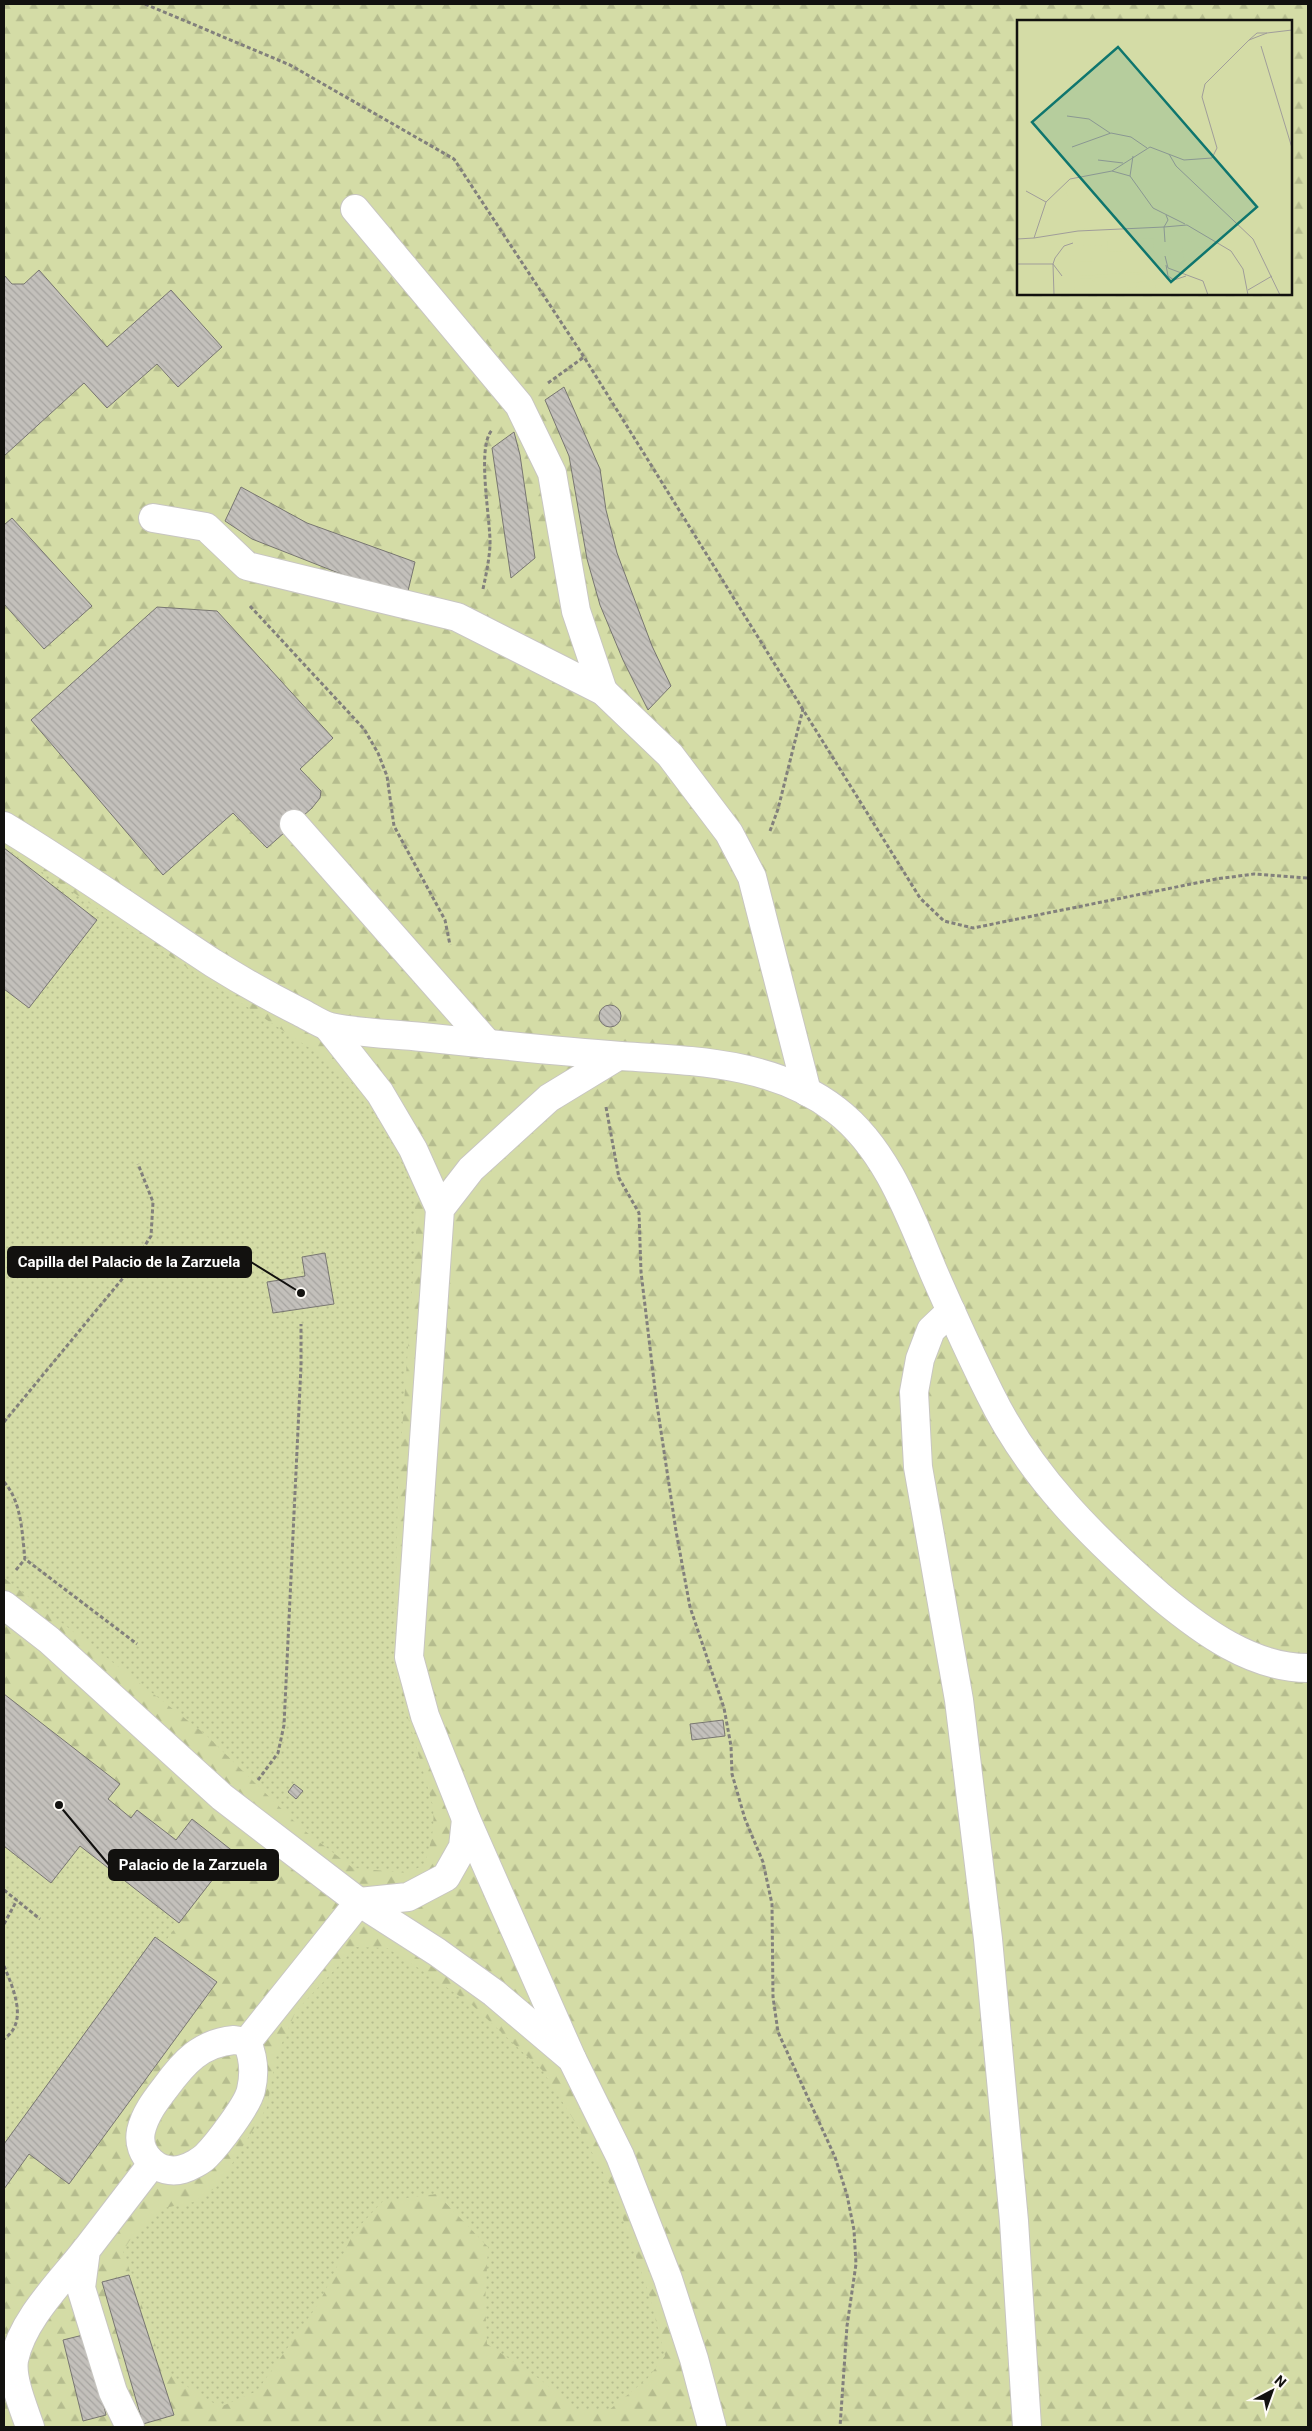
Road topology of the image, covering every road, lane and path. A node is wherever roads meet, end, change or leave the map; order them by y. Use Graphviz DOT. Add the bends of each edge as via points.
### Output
graph roads {
  1 [pos="145,4"];
  2 [pos="355,209"];
  3 [pos="584,357"];
  4 [pos="519,405"];
  5 [pos="153,518"];
  6 [pos="246,601"];
  7 [pos="472,625"];
  8 [pos="604,691"];
  9 [pos="804,709"];
  10 [pos="294,824"];
  11 [pos="4,826"];
  12 [pos="752,876"];
  13 [pos="1308,878"];
  14 [pos="433,982"];
  15 [pos="328,1026"];
  16 [pos="488,1044"];
  17 [pos="618,1056"];
  18 [pos="589,1074"];
  19 [pos="807,1092"];
  20 [pos="138,1164"];
  21 [pos="440,1209"];
  22 [pos="951,1311"];
  23 [pos="301,1324"];
  24 [pos="4,1422"];
  25 [pos="4,1482"];
  26 [pos="4,1605"];
  27 [pos="136,1644"];
  28 [pos="1308,1668"];
  29 [pos="236,1808"];
  30 [pos="466,1819"];
  31 [pos="4,1890"];
  32 [pos="17,1900"];
  33 [pos="359,1902"];
  34 [pos="40,1919"];
  35 [pos="4,1924"];
  36 [pos="4,1966"];
  37 [pos="4,2039"];
  38 [pos="247,2042"];
  39 [pos="572,2059"];
  40 [pos="152,2164"];
  41 [pos="86,2250"];
  42 [pos="30,2427"];
  43 [pos="130,2427"];
  44 [pos="712,2427"];
  45 [pos="840,2427"];
  46 [pos="1027,2427"];
  1 -- 3 [label="path" via="290,65 454,159"];
  2 -- 4 [label="lane"];
  3 -- 4 [label="path"];
  3 -- 9 [label="path"];
  4 -- 7 [label="path" via="489,434 484,454 490,548 487,573"];
  4 -- 8 [label="lane" via="552,473 576,611"];
  5 -- 7 [label="lane" via="206,527 247,566 457,617"];
  6 -- 14 [label="path" via="364,729 378,753 387,776 394,826 445,920 450,944 449,964"];
  7 -- 8 [label="lane"];
  8 -- 12 [label="lane" via="670,755 729,833"];
  9 -- 12 [label="path" via="778,810"];
  9 -- 13 [label="path" via="920,898 944,921 972,928 1216,878 1254,874"];
  10 -- 14 [label="lane"];
  11 -- 15 [label="lane" via="252,989"];
  12 -- 19 [label="lane"];
  14 -- 16 [label="lane"];
  15 -- 16 [label="lane"];
  15 -- 21 [label="lane" via="380,1093 413,1149"];
  16 -- 17 [label="lane"];
  17 -- 18 [label="lane"];
  17 -- 19 [label="lane" via="737,1066"];
  18 -- 21 [label="lane" via="549,1098 470,1169"];
  18 -- 45 [label="path" via="605,1102 620,1178 639,1213 641,1272 676,1532 690,1607 724,1708 732,1774 745,1819 763,1862 772,1904 772,1997 778,2032 835,2158 854,2230 856,2264 847,2326"];
  19 -- 22 [label="lane" via="843,1116 862,1135 884,1166 907,1209"];
  20 -- 24 [label="path" via="153,1202 150,1236 128,1272"];
  21 -- 30 [label="lane" via="409,1657 425,1716"];
  22 -- 28 [label="lane" via="991,1397 1015,1439 1043,1479 1099,1541 1181,1613 1220,1640 1260,1661"];
  22 -- 46 [label="lane" via="931,1330 920,1359 914,1392 918,1467 959,1700 988,1939 1014,2221"];
  23 -- 29 [label="path" via="284,1725 278,1753"];
  25 -- 27 [label="path" via="16,1504 22,1525 25,1559"];
  26 -- 29 [label="lane" via="49,1640"];
  29 -- 33 [label="lane"];
  30 -- 33 [label="lane" via="463,1846 446,1877 408,1898"];
  30 -- 39 [label="lane"];
  31 -- 32 [label="path"];
  32 -- 34 [label="path"];
  32 -- 35 [label="path"];
  33 -- 38 [label="lane"];
  33 -- 39 [label="lane" via="494,1992"];
  36 -- 37 [label="path" via="17,2000 12,2034"];
  38 -- 40 [label="lane" via="218,2041 202,2047 176,2073 148,2112 140,2132 143,2151"];
  38 -- 40 [label="lane" via="253,2055 251,2092 205,2158 182,2170 162,2170"];
  39 -- 44 [label="lane" via="620,2156 668,2279"];
  40 -- 41 [label="lane"];
  41 -- 42 [label="lane" via="25,2327 14,2361 18,2393"];
  41 -- 43 [label="lane" via="81,2288 112,2392"];
}
